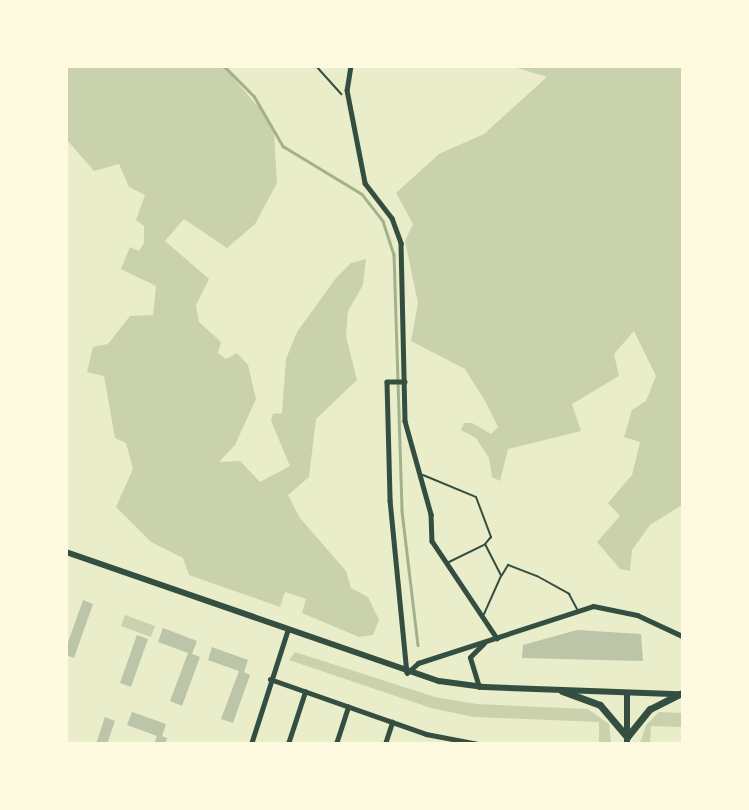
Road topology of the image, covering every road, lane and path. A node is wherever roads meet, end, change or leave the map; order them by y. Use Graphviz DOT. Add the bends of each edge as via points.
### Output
graph roads {
  1 [pos="316,66"];
  2 [pos="351,66"];
  3 [pos="349,102"];
  4 [pos="406,382"];
  5 [pos="419,474"];
  6 [pos="485,544"];
  7 [pos="66,552"];
  8 [pos="445,564"];
  9 [pos="501,576"];
  10 [pos="577,608"];
  11 [pos="483,618"];
  12 [pos="288,629"];
  13 [pos="682,636"];
  14 [pos="493,639"];
  15 [pos="407,673"];
  16 [pos="270,680"];
  17 [pos="479,687"];
  18 [pos="562,691"];
  19 [pos="305,692"];
  20 [pos="627,693"];
  21 [pos="681,694"];
  22 [pos="348,707"];
  23 [pos="392,722"];
  24 [pos="426,734"];
  25 [pos="627,740"];
  26 [pos="251,744"];
  27 [pos="288,744"];
  28 [pos="336,744"];
  29 [pos="386,744"];
  30 [pos="425,744"];
  31 [pos="479,744"];
  1 -- 3 [label="path"];
  2 -- 3 [label="street"];
  3 -- 4 [label="street" via="365,183 398,230 405,290"];
  4 -- 5 [label="street" via="408,443"];
  4 -- 15 [label="street" via="387,382 390,500 408,643"];
  5 -- 6 [label="lane" via="476,497 491,537"];
  5 -- 8 [label="street" via="432,541"];
  6 -- 8 [label="lane"];
  6 -- 9 [label="lane"];
  7 -- 12 [label="main road"];
  8 -- 11 [label="street"];
  9 -- 10 [label="lane" via="508,565 537,576 569,594"];
  9 -- 11 [label="lane"];
  10 -- 13 [label="street" via="608,606"];
  10 -- 14 [label="street"];
  11 -- 14 [label="street"];
  12 -- 15 [label="main road"];
  12 -- 16 [label="street"];
  14 -- 15 [label="street" via="418,663"];
  14 -- 17 [label="street" via="470,657"];
  15 -- 17 [label="main road"];
  16 -- 19 [label="street"];
  16 -- 26 [label="street"];
  17 -- 18 [label="main road"];
  18 -- 20 [label="main road"];
  18 -- 25 [label="main road" via="600,705"];
  19 -- 22 [label="street"];
  19 -- 27 [label="street"];
  20 -- 21 [label="main road"];
  20 -- 25 [label="main road"];
  21 -- 25 [label="main road" via="650,709"];
  22 -- 23 [label="street"];
  22 -- 28 [label="street"];
  23 -- 24 [label="street"];
  23 -- 29 [label="street"];
  24 -- 30 [label="street"];
  24 -- 31 [label="street"];
}
